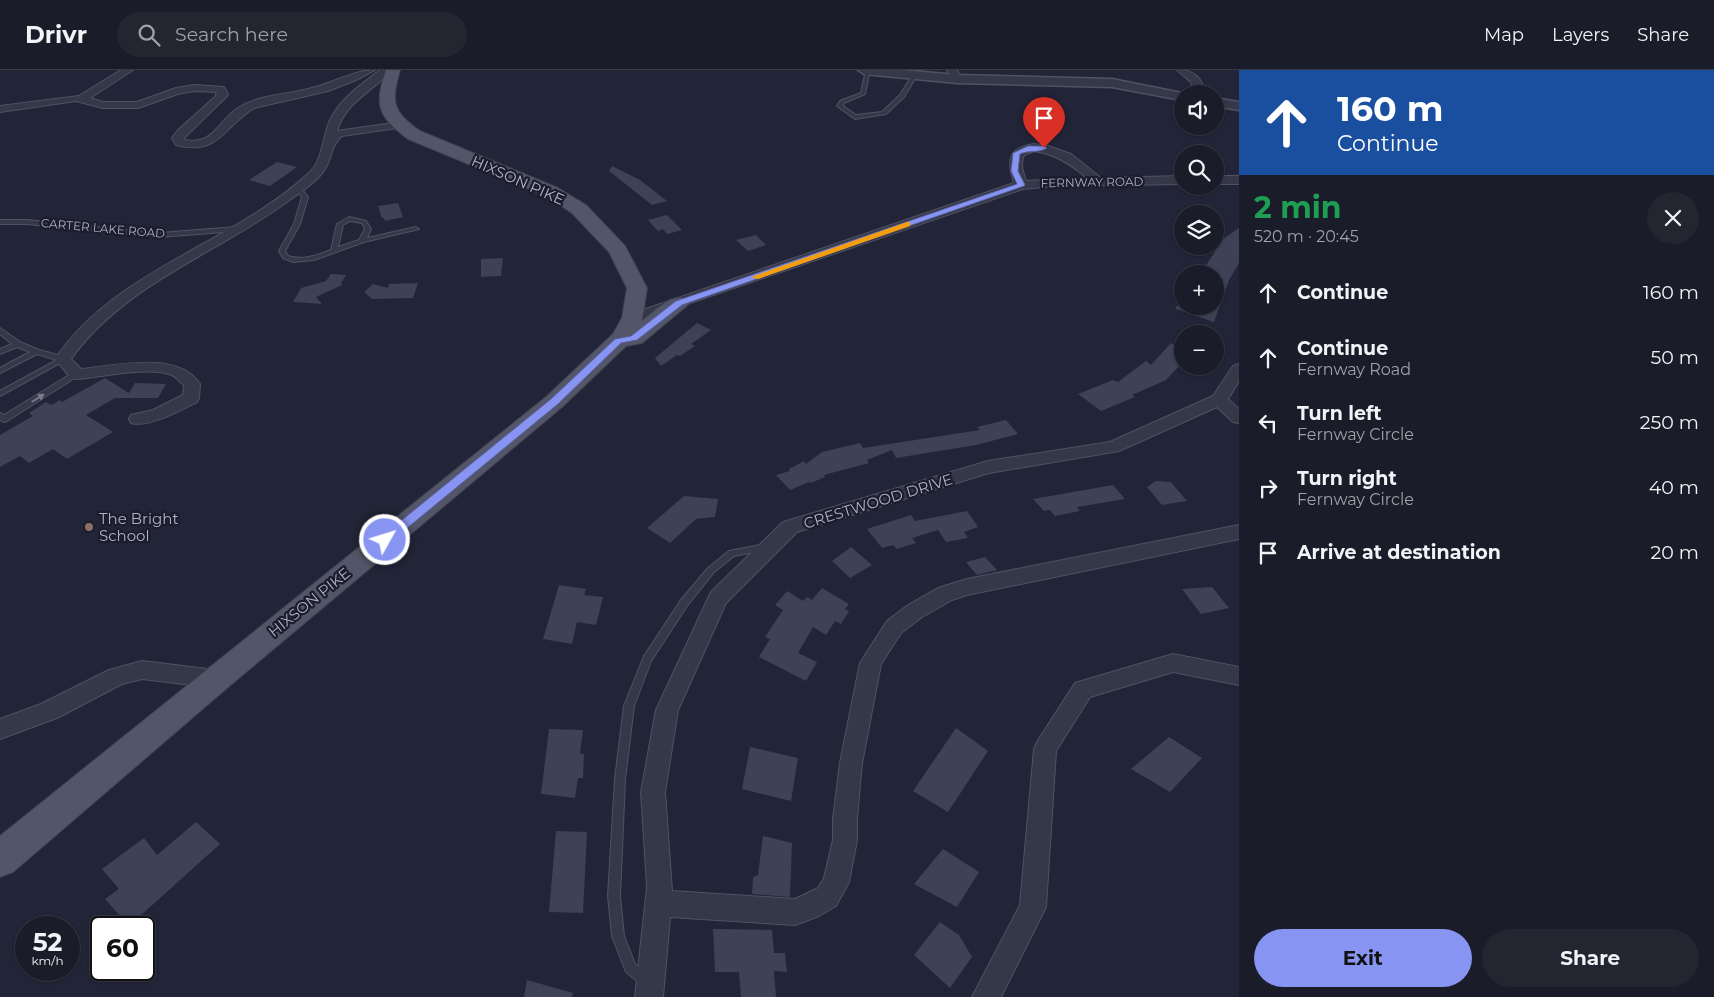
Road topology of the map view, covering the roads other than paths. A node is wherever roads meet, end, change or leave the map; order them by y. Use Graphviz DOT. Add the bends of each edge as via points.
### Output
graph roads {
  1 [pos="128,70"];
  2 [pos="370,70"];
  3 [pos="386,70"];
  4 [pos="393,70"];
  5 [pos="864,70"];
  6 [pos="868,70"];
  7 [pos="1182,70"];
  8 [pos="892,71"];
  9 [pos="955,74"];
  10 [pos="915,75"];
  11 [pos="1199,85"];
  12 [pos="1174,95"];
  13 [pos="81,99"];
  14 [pos="1224,104"];
  15 [pos="1239,106"];
  16 [pos="0,109"];
  17 [pos="400,125"];
  18 [pos="330,140"];
  19 [pos="1174,180"];
  20 [pos="1224,180"];
  21 [pos="1239,180"];
  22 [pos="1098,181"];
  23 [pos="1021,185"];
  24 [pos="298,188"];
  25 [pos="0,222"];
  26 [pos="236,229"];
  27 [pos="416,229"];
  28 [pos="362,241"];
  29 [pos="334,250"];
  30 [pos="638,288"];
  31 [pos="679,303"];
  32 [pos="626,330"];
  33 [pos="1,332"];
  34 [pos="17,344"];
  35 [pos="0,352"];
  36 [pos="36,352"];
  37 [pos="63,359"];
  38 [pos="1239,369"];
  39 [pos="0,371"];
  40 [pos="77,374"];
  41 [pos="0,394"];
  42 [pos="1219,400"];
  43 [pos="0,416"];
  44 [pos="1239,418"];
  45 [pos="137,419"];
  46 [pos="1239,532"];
  47 [pos="772,546"];
  48 [pos="1239,676"];
  49 [pos="216,679"];
  50 [pos="0,729"];
  51 [pos="0,859"];
  52 [pos="659,903"];
  53 [pos="649,990"];
  54 [pos="986,997"];
  1 -- 13 [label="street"];
  2 -- 13 [label="street" via="328,88 248,106 211,142 203,145 180,143 178,138 219,99 223,94 220,89 176,91 138,105 119,106"];
  3 -- 18 [label="street" via="346,105 336,118"];
  4 -- 17 [label="main road, HIXSON PIKE" via="385,94 386,108"];
  5 -- 6 [label="street"];
  6 -- 8 [label="street"];
  6 -- 10 [label="lane" via="862,94 842,102 840,106 855,117 884,113 902,96"];
  7 -- 11 [label="street"];
  8 -- 10 [label="street"];
  9 -- 10 [label="street"];
  9 -- 12 [label="street" via="1104,82"];
  13 -- 16 [label="street"];
  14 -- 15 [label="street"];
  17 -- 18 [label="street" via="346,132"];
  17 -- 30 [label="main road, HIXSON PIKE" via="414,135 552,192 579,209 618,250"];
  18 -- 24 [label="street" via="324,162"];
  19 -- 22 [label="street, FERNWAY ROAD"];
  20 -- 21 [label="street"];
  22 -- 23 [label="street, FERNWAY ROAD"];
  22 -- 23 [label="street" via="1069,158 1044,148 1028,148 1015,156 1015,171"];
  23 -- 31 [label="street, FERNWAY ROAD"];
  24 -- 26 [label="street"];
  24 -- 29 [label="lane" via="305,197 297,224 282,251 284,257 293,260 314,258"];
  25 -- 26 [label="lane, CARTER LAKE ROAD" via="160,235"];
  26 -- 37 [label="street" via="111,308 83,333"];
  27 -- 28 [label="lane"];
  28 -- 29 [label="lane"];
  28 -- 29 [label="lane" via="368,229 364,222 349,220 340,224 337,232 339,241"];
  30 -- 31 [label="main road" via="660,300"];
  30 -- 32 [label="main road"];
  31 -- 32 [label="main road" via="634,338"];
  32 -- 49 [label="main road, HIXSON PIKE" via="554,402"];
  33 -- 34 [label="lane"];
  34 -- 35 [label="lane"];
  34 -- 36 [label="lane"];
  36 -- 37 [label="lane"];
  36 -- 39 [label="lane"];
  37 -- 40 [label="street"];
  37 -- 41 [label="lane"];
  38 -- 42 [label="street"];
  43 -- 40 [label="lane, one-way" via="4,419"];
  40 -- 45 [label="street" via="150,368 182,374 192,384 191,398 158,414"];
  42 -- 44 [label="street"];
  42 -- 47 [label="street, CRESTWOOD DRIVE" via="1113,447 988,467 790,528"];
  46 -- 52 [label="street" via="967,587 915,611 887,635 871,663 851,763 845,840 836,882 827,897 795,912"];
  47 -- 52 [label="street, CRESTWOOD DRIVE" via="718,598 667,710 654,792"];
  47 -- 53 [label="lane" via="732,553 711,570 684,603 647,659 630,706 620,779 614,896 618,936 630,968"];
  48 -- 54 [label="street" via="1173,663 1083,690 1045,749 1034,907"];
  49 -- 50 [label="street" via="142,670 118,676 49,712"];
  49 -- 51 [label="main road, HIXSON PIKE"];
  52 -- 53 [label="street, CRESTWOOD DRIVE"];
}
